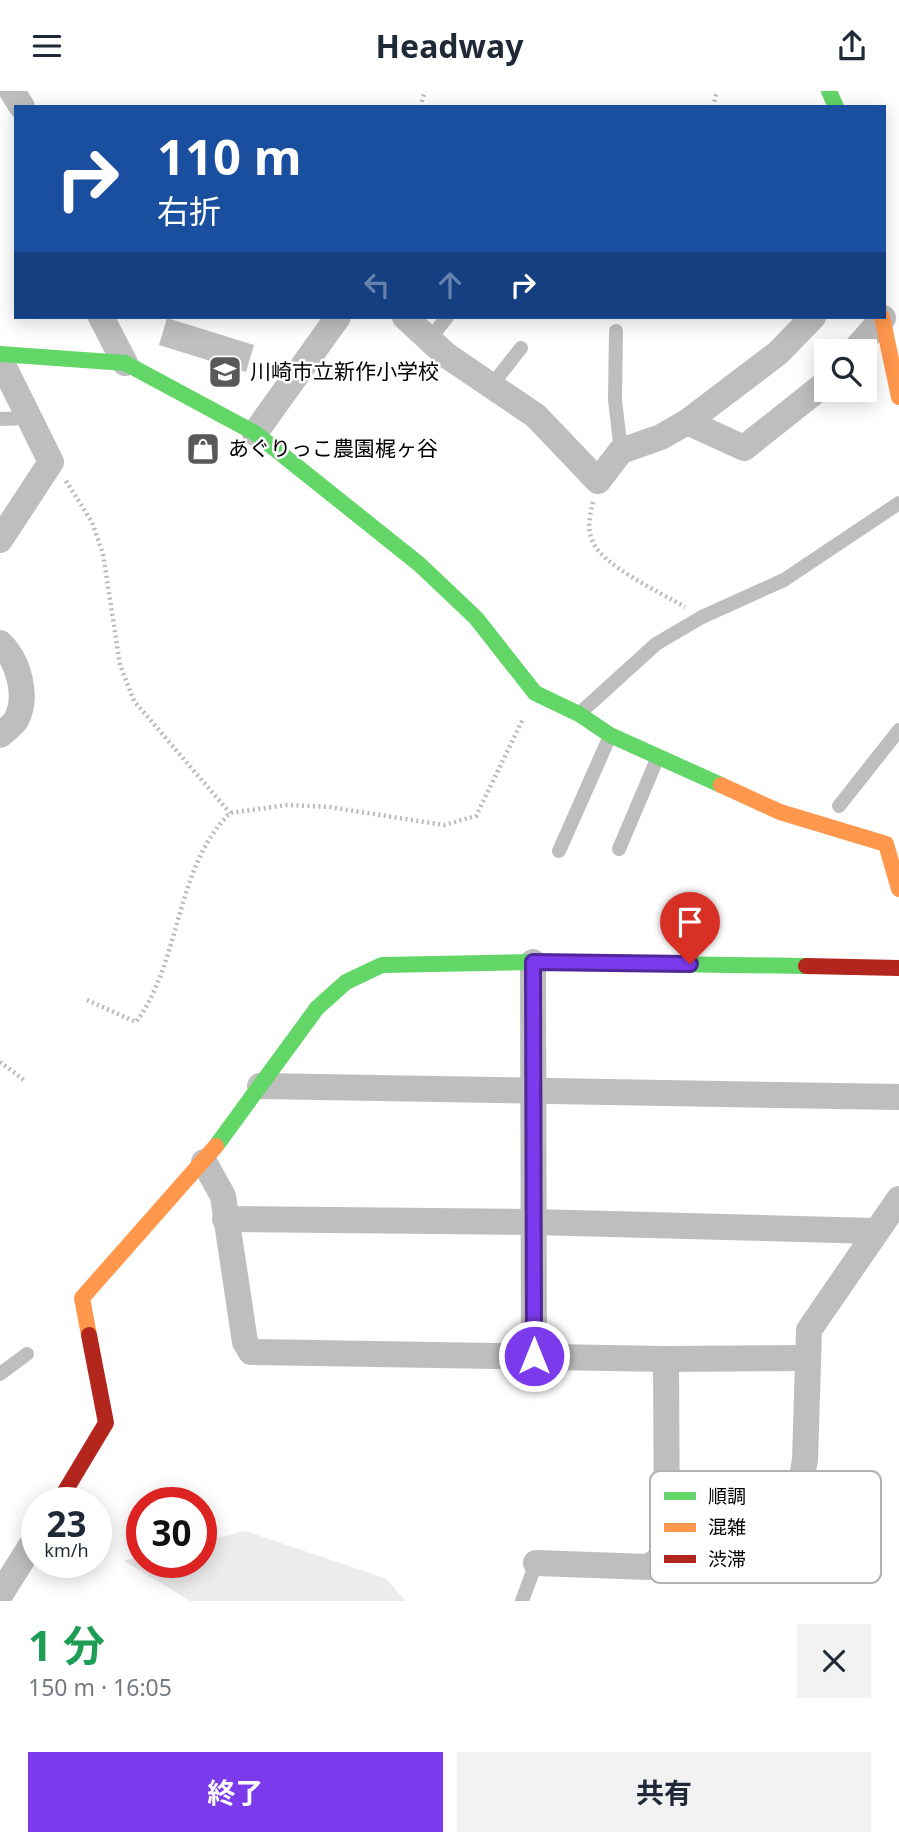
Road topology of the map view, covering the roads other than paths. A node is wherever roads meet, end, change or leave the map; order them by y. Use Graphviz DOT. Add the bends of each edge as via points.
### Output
graph roads {
  1 [pos="887,315"];
  2 [pos="103,319"];
  3 [pos="337,319"];
  4 [pos="407,319"];
  5 [pos="445,319"];
  6 [pos="811,319"];
  7 [pos="883,319"];
  8 [pos="616,331"];
  9 [pos="430,339"];
  10 [pos="865,339"];
  11 [pos="522,348"];
  12 [pos="0,356"];
  13 [pos="125,363"];
  14 [pos="491,386"];
  15 [pos="814,393"];
  16 [pos="899,397"];
  17 [pos="29,418"];
  18 [pos="0,419"];
  19 [pos="687,422"];
  20 [pos="255,433"];
  21 [pos="621,451"];
  22 [pos="899,503"];
  23 [pos="0,540"];
  24 [pos="0,643"];
  25 [pos="579,714"];
  26 [pos="899,730"];
  27 [pos="0,735"];
  28 [pos="610,735"];
  29 [pos="659,757"];
  30 [pos="839,806"];
  31 [pos="619,849"];
  32 [pos="559,851"];
  33 [pos="899,889"];
  34 [pos="533,962"];
  35 [pos="899,968"];
  36 [pos="260,1086"];
  37 [pos="533,1092"];
  38 [pos="899,1097"];
  39 [pos="204,1163"];
  40 [pos="899,1199"];
  41 [pos="225,1219"];
  42 [pos="533,1221"];
  43 [pos="874,1231"];
  44 [pos="27,1354"];
  45 [pos="534,1356"];
  46 [pos="808,1358"];
  47 [pos="666,1359"];
  48 [pos="0,1374"];
  49 [pos="667,1471"];
  50 [pos="803,1471"];
  51 [pos="68,1487"];
  52 [pos="21,1561"];
  53 [pos="536,1563"];
  54 [pos="650,1566"];
  55 [pos="0,1594"];
  56 [pos="522,1601"];
  1 -- 16 [label="street"];
  2 -- 13 [label="street"];
  3 -- 20 [label="street"];
  4 -- 9 [label="street"];
  5 -- 9 [label="lane"];
  6 -- 19 [label="street" via="778,352"];
  7 -- 10 [label="street"];
  8 -- 21 [label="lane" via="615,400"];
  9 -- 14 [label="street"];
  11 -- 14 [label="lane"];
  12 -- 13 [label="street"];
  12 -- 17 [label="street"];
  13 -- 20 [label="street"];
  14 -- 21 [label="street" via="536,417 598,481"];
  15 -- 19 [label="street" via="744,448"];
  17 -- 18 [label="lane"];
  17 -- 23 [label="street" via="51,462"];
  19 -- 21 [label="street" via="662,437"];
  20 -- 25 [label="street" via="429,573 477,618 536,694"];
  22 -- 25 [label="lane" via="784,580 702,617 656,644"];
  24 -- 27 [label="street" via="12,655 22,693 16,720"];
  25 -- 28 [label="street"];
  26 -- 30 [label="lane"];
  28 -- 29 [label="street"];
  28 -- 32 [label="lane"];
  29 -- 31 [label="lane"];
  29 -- 33 [label="street" via="780,812 886,844"];
  34 -- 35 [label="street"];
  34 -- 36 [label="street" via="382,965 346,982 317,1008"];
  34 -- 37 [label="street"];
  36 -- 37 [label="street"];
  36 -- 39 [label="street"];
  37 -- 38 [label="street"];
  37 -- 42 [label="street"];
  39 -- 41 [label="street" via="223,1196"];
  39 -- 51 [label="street" via="82,1298 106,1423"];
  40 -- 43 [label="street"];
  41 -- 42 [label="street"];
  41 -- 45 [label="street" via="245,1342 251,1352"];
  42 -- 43 [label="street"];
  42 -- 45 [label="street"];
  43 -- 46 [label="street" via="809,1330"];
  44 -- 48 [label="lane"];
  45 -- 47 [label="street"];
  46 -- 47 [label="street"];
  46 -- 50 [label="street"];
  47 -- 49 [label="street"];
  52 -- 55 [label="street"];
  53 -- 54 [label="street"];
  53 -- 56 [label="lane"];
}
